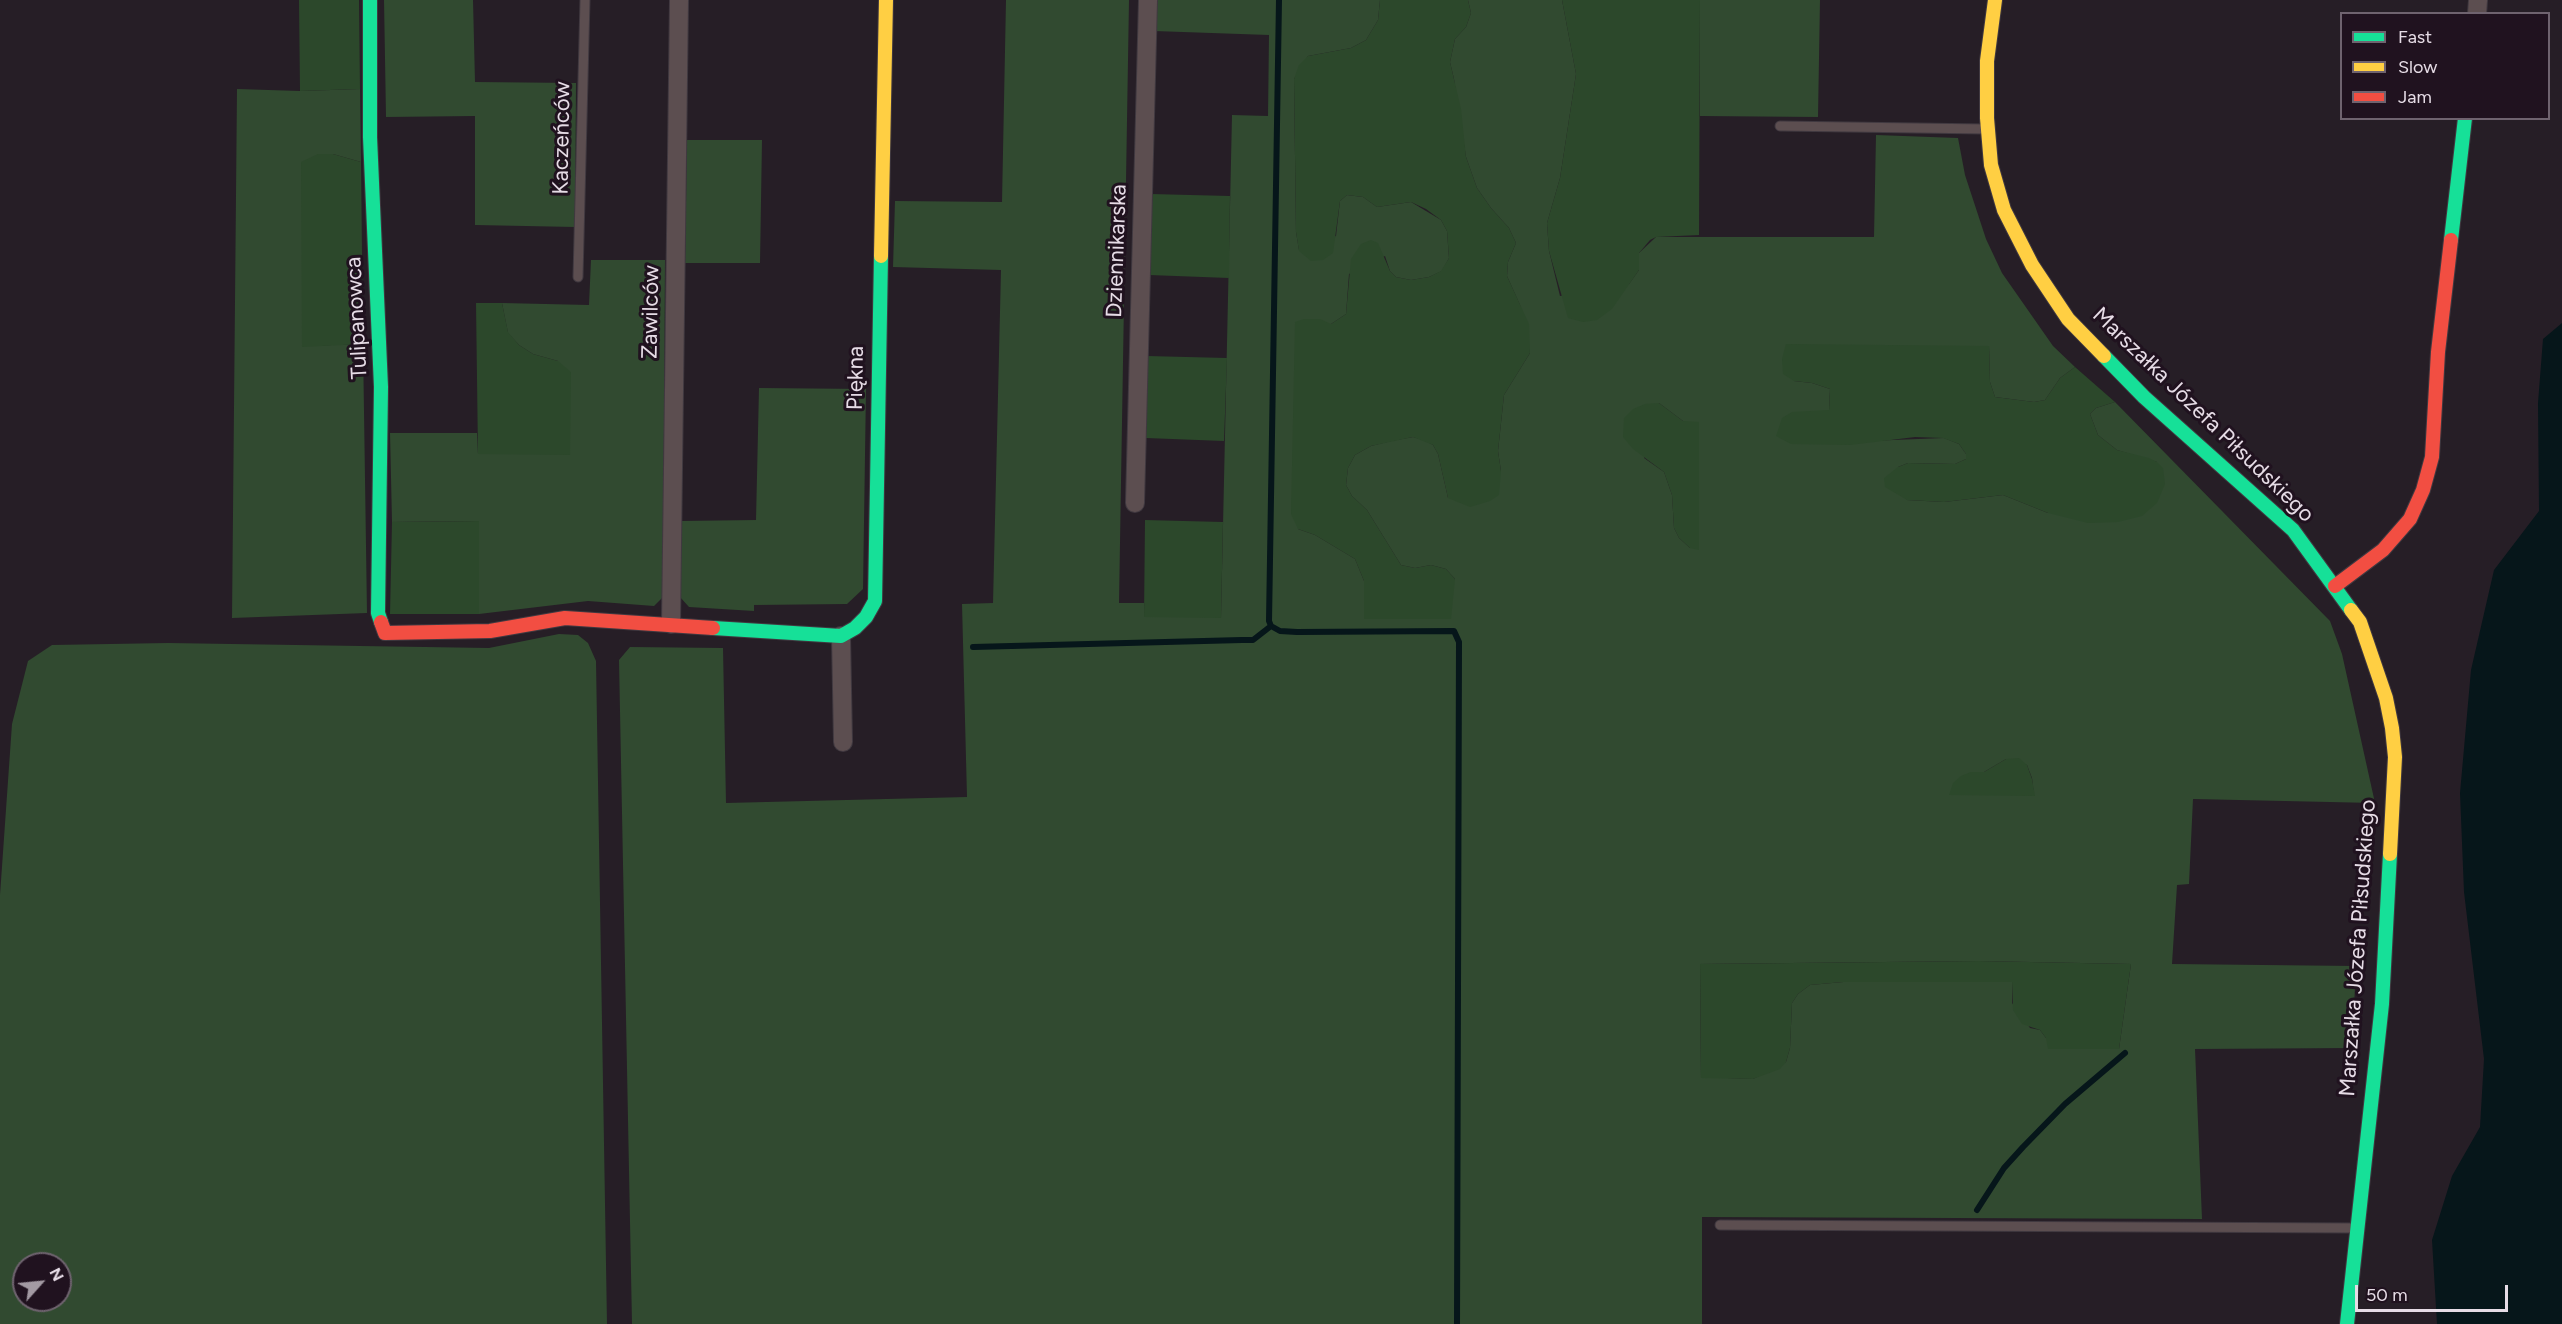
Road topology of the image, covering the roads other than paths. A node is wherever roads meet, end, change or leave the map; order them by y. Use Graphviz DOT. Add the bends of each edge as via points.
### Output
graph roads {
  1 [pos="370,0"];
  2 [pos="585,0"];
  3 [pos="679,0"];
  4 [pos="886,0"];
  5 [pos="1148,0"];
  6 [pos="1995,0"];
  7 [pos="2465,120"];
  8 [pos="1780,126"];
  9 [pos="1988,129"];
  10 [pos="578,277"];
  11 [pos="1135,503"];
  12 [pos="2335,586"];
  13 [pos="670,624"];
  14 [pos="841,636"];
  15 [pos="843,742"];
  16 [pos="1720,1225"];
  17 [pos="2358,1228"];
  18 [pos="2347,1324"];
  1 -- 13 [label="street, Tulipanowca" via="370,137 381,387 378,613 385,633 489,631 565,618"];
  2 -- 10 [label="lane, Kaczeńców"];
  3 -- 13 [label="street, Zawilców"];
  4 -- 14 [label="street, Piękna" via="875,601 866,617"];
  5 -- 11 [label="street, Dziennikarska"];
  6 -- 9 [label="street, Marszałka Józefa Piłsudskiego" via="1987,61"];
  7 -- 12 [label="street" via="2438,352 2432,458 2410,519 2383,550"];
  8 -- 9 [label="lane"];
  9 -- 12 [label="street, Marszałka Józefa Piłsudskiego" via="1991,165 2004,210 2032,265 2068,319 2144,397 2293,530"];
  12 -- 17 [label="street, Marszałka Józefa Piłsudskiego" via="2360,622 2373,655 2392,728 2395,757 2382,1004"];
  13 -- 14 [label="street"];
  14 -- 15 [label="street"];
  16 -- 17 [label="lane"];
  17 -- 18 [label="street, Marszałka Józefa Piłsudskiego"];
}
